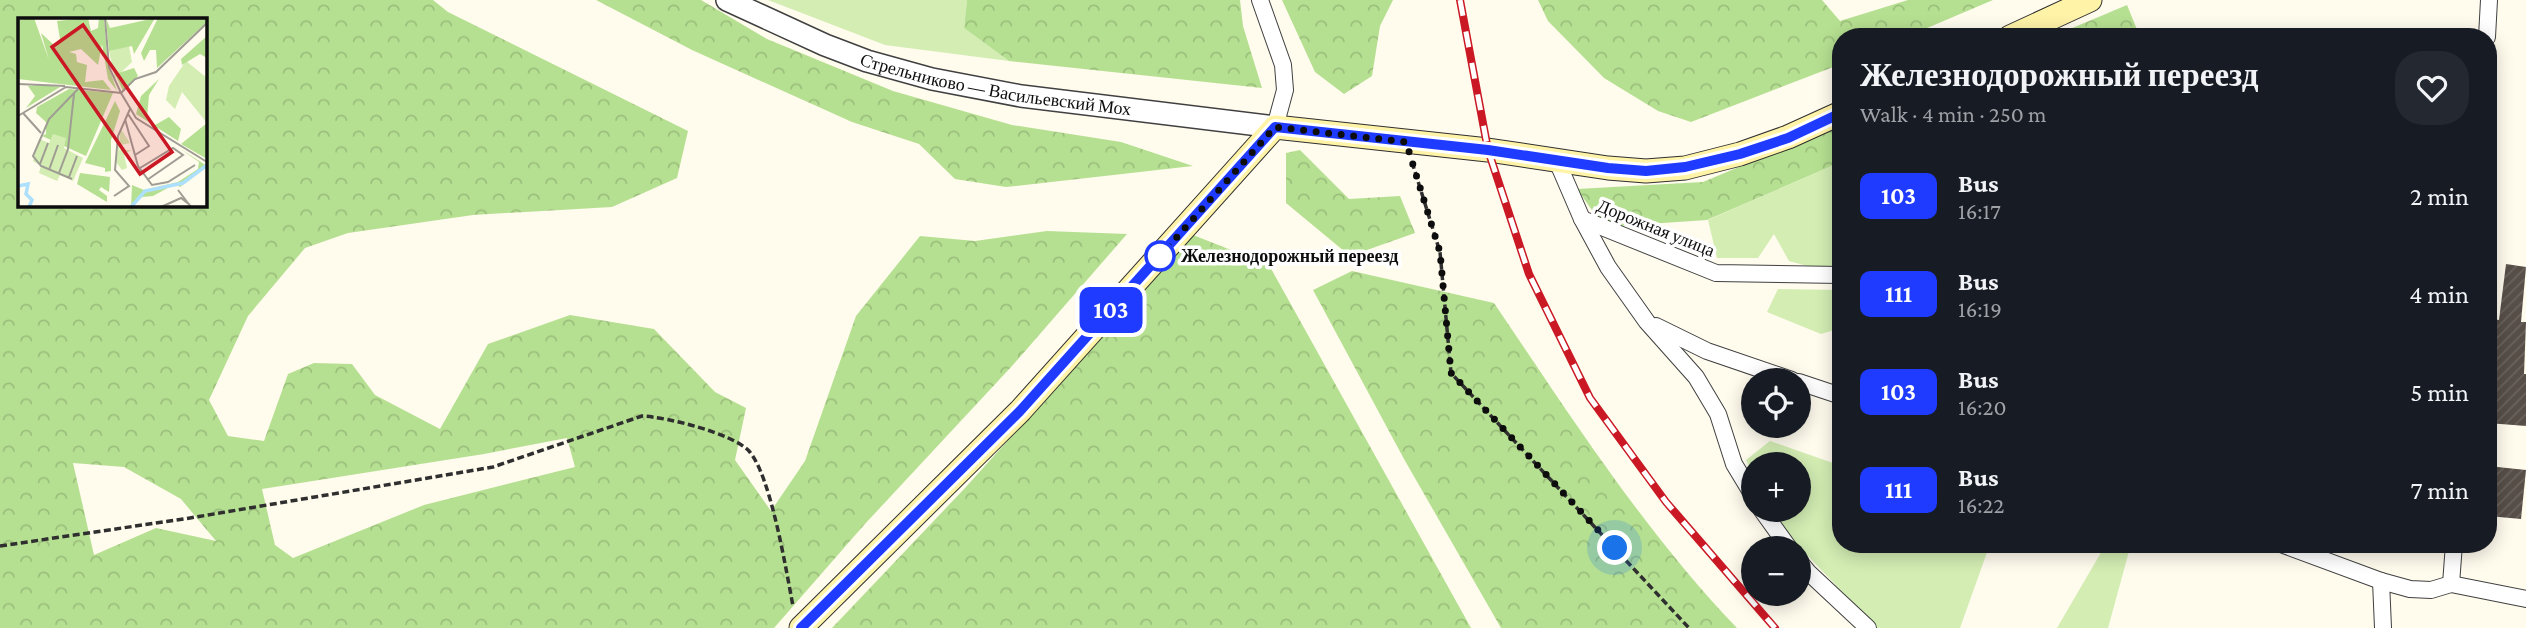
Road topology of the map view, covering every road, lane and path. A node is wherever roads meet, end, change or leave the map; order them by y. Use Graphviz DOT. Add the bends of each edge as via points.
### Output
graph roads {
  1 [pos="727,0"];
  2 [pos="1260,0"];
  3 [pos="2090,0"];
  4 [pos="2489,0"];
  5 [pos="2029,28"];
  6 [pos="2487,28"];
  7 [pos="1832,117"];
  8 [pos="1275,127"];
  9 [pos="1406,142"];
  10 [pos="1557,160"];
  11 [pos="1582,219"];
  12 [pos="1832,275"];
  13 [pos="1647,322"];
  14 [pos="1757,368"];
  15 [pos="1811,386"];
  16 [pos="1832,393"];
  17 [pos="1741,476"];
  18 [pos="0,546"];
  19 [pos="2305,553"];
  20 [pos="2453,553"];
  21 [pos="1811,575"];
  22 [pos="2381,581"];
  23 [pos="2451,584"];
  24 [pos="2526,599"];
  25 [pos="798,620"];
  26 [pos="1689,628"];
  27 [pos="1868,628"];
  28 [pos="2383,628"];
  1 -- 8 [label="street, Стрельниково — Васильевский Мох" via="825,46 932,79 1021,96"];
  2 -- 8 [label="street" via="1283,65 1285,90"];
  3 -- 5 [label="main road"];
  4 -- 6 [label="street"];
  7 -- 10 [label="main road" via="1788,138 1685,167 1627,170"];
  8 -- 9 [label="main road"];
  8 -- 25 [label="main road" via="1020,411"];
  9 -- 10 [label="main road"];
  9 -- 26 [label="path" via="1440,252 1451,373"];
  10 -- 11 [label="street"];
  11 -- 12 [label="street, Дорожная улица" via="1716,273"];
  11 -- 13 [label="street" via="1608,267"];
  13 -- 14 [label="street" via="1707,351"];
  13 -- 17 [label="street" via="1696,377 1718,414"];
  15 -- 16 [label="street"];
  18 -- 25 [label="path" via="493,467 642,416 660,417 716,433 747,449 759,466"];
  19 -- 22 [label="street"];
  20 -- 23 [label="street"];
  21 -- 27 [label="street"];
  22 -- 23 [label="street" via="2431,590"];
  22 -- 28 [label="street"];
  23 -- 24 [label="street"];
}
